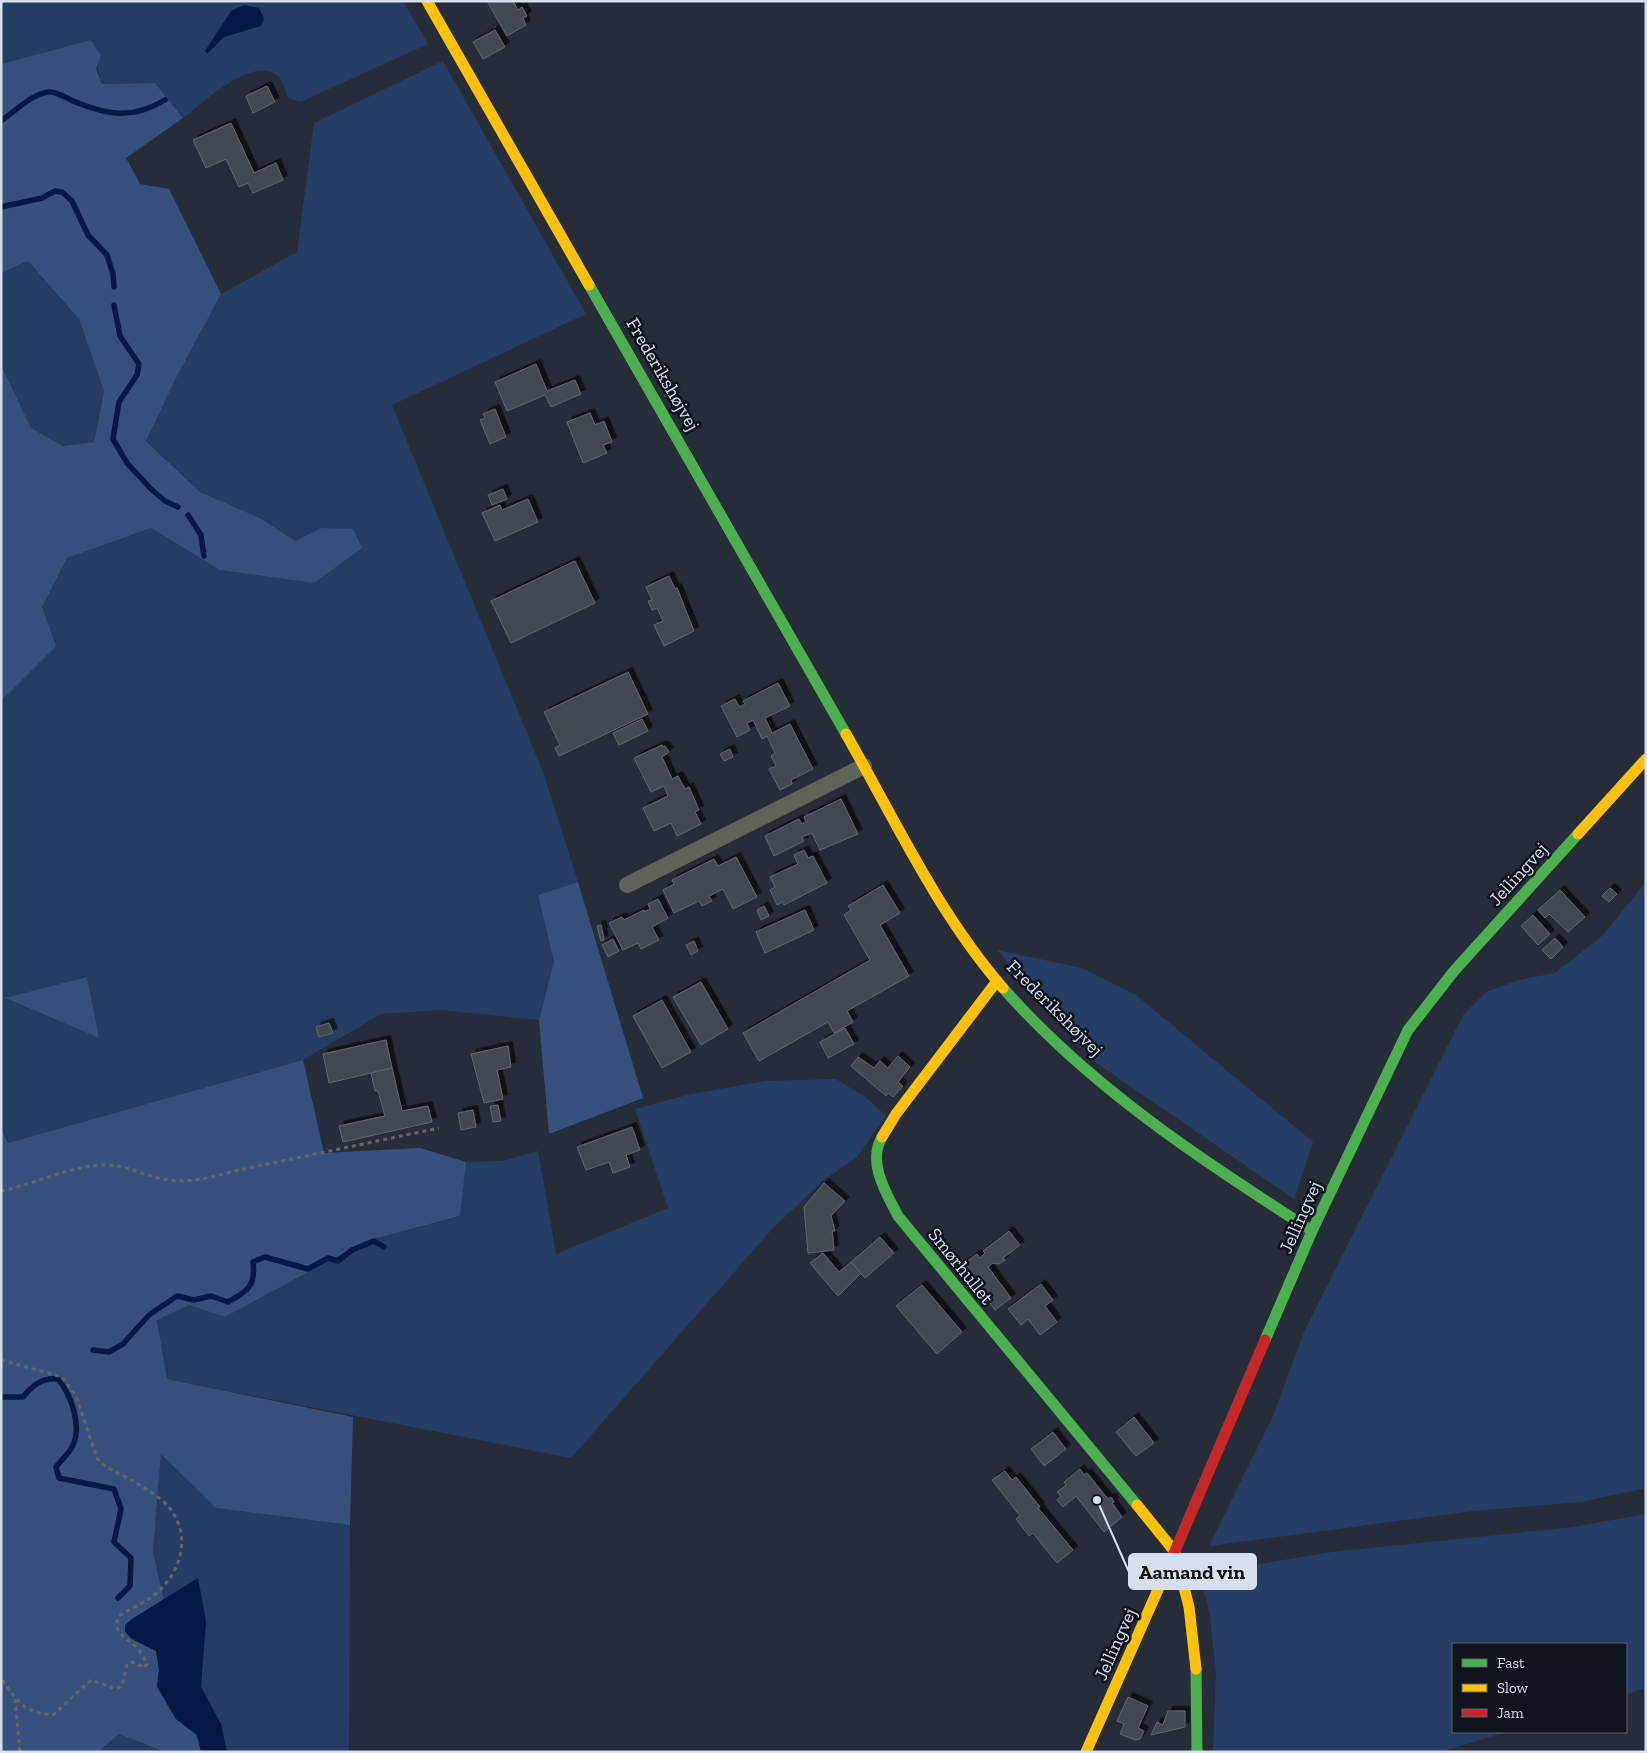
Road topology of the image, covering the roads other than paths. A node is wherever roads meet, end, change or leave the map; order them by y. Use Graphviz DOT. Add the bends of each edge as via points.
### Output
graph roads {
  1 [pos="427,1"];
  2 [pos="1646,759"];
  3 [pos="864,766"];
  4 [pos="627,885"];
  5 [pos="998,982"];
  6 [pos="1312,1232"];
  7 [pos="1175,1552"];
  8 [pos="1086,1752"];
  9 [pos="1197,1752"];
  1 -- 3 [label="street, Frederikshøjvej"];
  2 -- 6 [label="street, Jellingvej" via="1454,971 1408,1030 1386,1070"];
  3 -- 4 [label="street"];
  3 -- 5 [label="street, Frederikshøjvej" via="922,873"];
  5 -- 6 [label="street, Frederikshøjvej" via="1061,1049 1118,1096 1208,1164"];
  5 -- 7 [label="street, Smørhullet" via="896,1114 878,1144 878,1170 898,1216"];
  6 -- 7 [label="street, Jellingvej"];
  7 -- 8 [label="street, Jellingvej"];
  7 -- 9 [label="street" via="1189,1607 1196,1657"];
}
